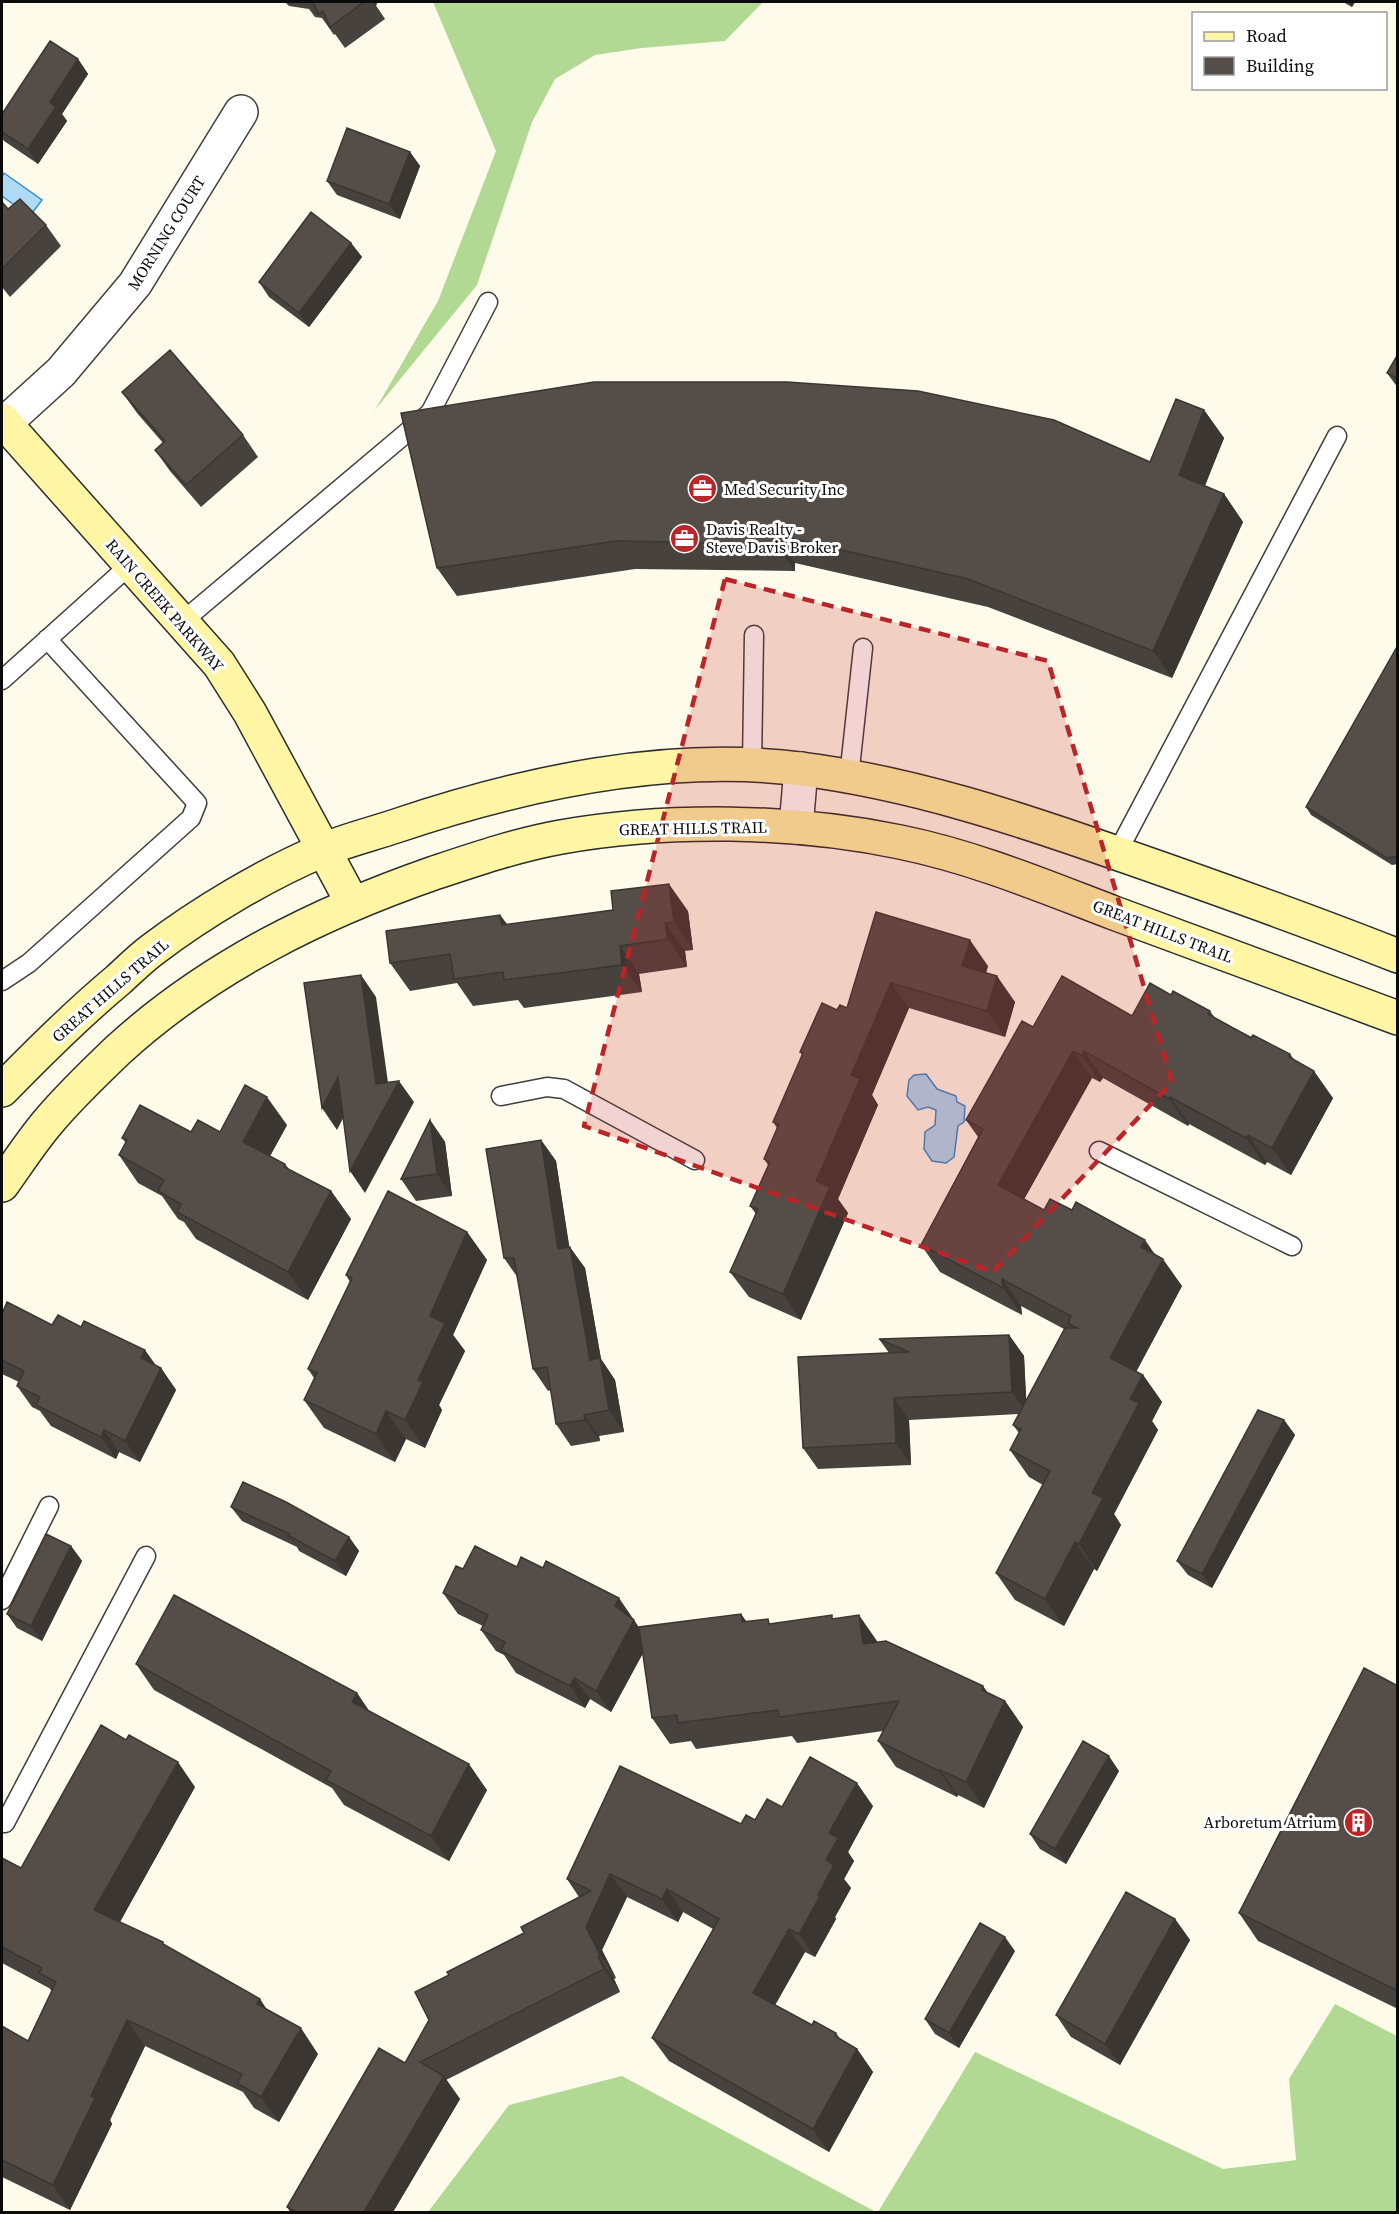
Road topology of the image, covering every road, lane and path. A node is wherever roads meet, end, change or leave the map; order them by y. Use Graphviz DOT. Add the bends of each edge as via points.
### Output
graph roads {
  1 [pos="241,112"];
  2 [pos="488,302"];
  3 [pos="3,422"];
  4 [pos="1337,436"];
  5 [pos="131,564"];
  6 [pos="183,621"];
  7 [pos="754,635"];
  8 [pos="47,639"];
  9 [pos="863,648"];
  10 [pos="2,680"];
  11 [pos="752,766"];
  12 [pos="801,769"];
  13 [pos="849,777"];
  14 [pos="796,827"];
  15 [pos="324,849"];
  16 [pos="1117,853"];
  17 [pos="353,904"];
  18 [pos="1398,956"];
  19 [pos="2,981"];
  20 [pos="1398,1018"];
  21 [pos="2,1090"];
  22 [pos="501,1096"];
  23 [pos="1099,1150"];
  24 [pos="695,1160"];
  25 [pos="2,1185"];
  26 [pos="1292,1246"];
  27 [pos="49,1506"];
  28 [pos="146,1556"];
  29 [pos="2,1600"];
  30 [pos="2,1821"];
  1 -- 3 [label="street, MORNING COURT" via="135,284 61,372"];
  2 -- 6 [label="lane" via="429,413"];
  3 -- 5 [label="street, RAIN CREEK PARKWAY"];
  4 -- 16 [label="lane"];
  5 -- 6 [label="street, RAIN CREEK PARKWAY"];
  5 -- 8 [label="lane"];
  6 -- 15 [label="street, RAIN CREEK PARKWAY" via="219,664 250,713"];
  7 -- 11 [label="lane"];
  8 -- 10 [label="lane"];
  8 -- 19 [label="lane" via="197,803 191,818 29,963"];
  9 -- 13 [label="lane"];
  11 -- 12 [label="street, GREAT HILLS TRAIL"];
  11 -- 15 [label="street, GREAT HILLS TRAIL" via="653,768 592,775 449,809"];
  12 -- 13 [label="street, GREAT HILLS TRAIL"];
  12 -- 14 [label="street"];
  13 -- 16 [label="street, GREAT HILLS TRAIL" via="993,812"];
  14 -- 17 [label="street, GREAT HILLS TRAIL" via="637,827 562,837 495,852"];
  14 -- 20 [label="street, GREAT HILLS TRAIL" via="902,842 978,862"];
  15 -- 17 [label="street, RAIN CREEK PARKWAY"];
  15 -- 21 [label="street, GREAT HILLS TRAIL" via="238,893 151,950 65,1025"];
  16 -- 18 [label="street, GREAT HILLS TRAIL"];
  17 -- 25 [label="street, GREAT HILLS TRAIL" via="276,939 202,984 120,1049 49,1120"];
  22 -- 24 [label="lane" via="547,1087 564,1089"];
  23 -- 26 [label="lane"];
  27 -- 29 [label="lane"];
  28 -- 30 [label="lane"];
}
